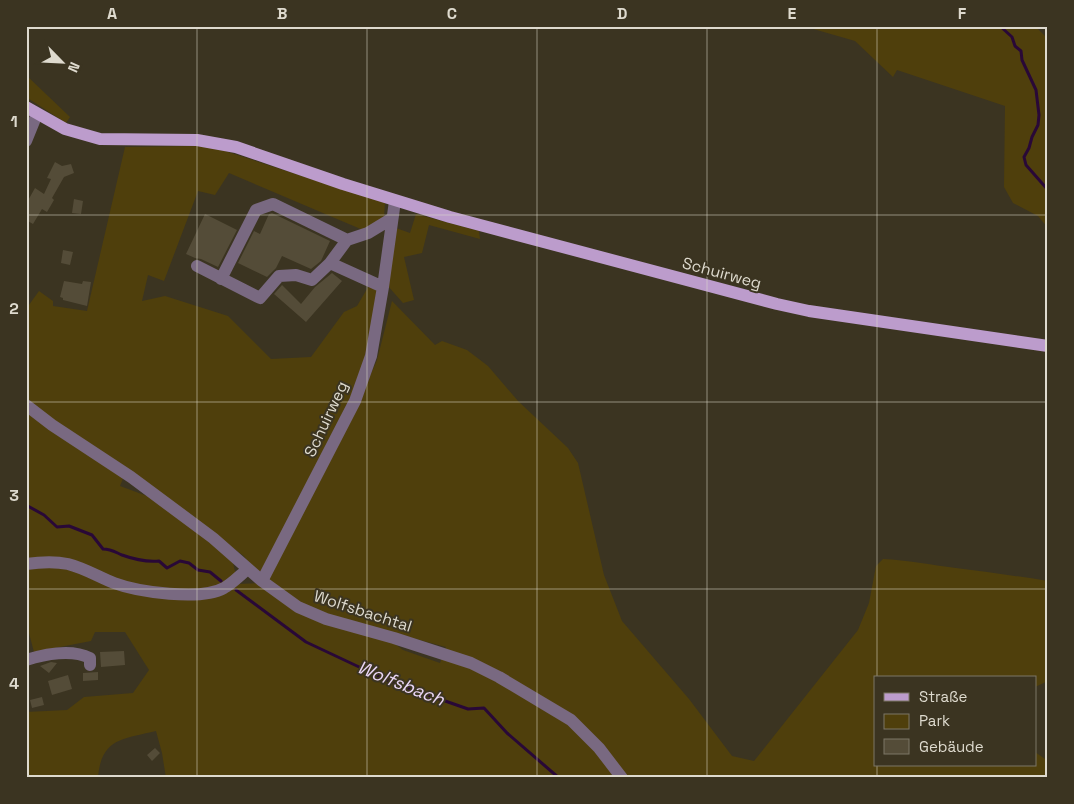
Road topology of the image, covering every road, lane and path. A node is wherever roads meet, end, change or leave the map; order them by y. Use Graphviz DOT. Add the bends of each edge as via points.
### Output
graph roads {
  1 [pos="32,110"];
  2 [pos="26,140"];
  3 [pos="395,201"];
  4 [pos="392,219"];
  5 [pos="347,240"];
  6 [pos="330,263"];
  7 [pos="197,266"];
  8 [pos="221,279"];
  9 [pos="383,287"];
  10 [pos="1048,346"];
  11 [pos="26,405"];
  12 [pos="26,564"];
  13 [pos="248,569"];
  14 [pos="262,581"];
  15 [pos="26,660"];
  16 [pos="90,665"];
  17 [pos="622,778"];
  1 -- 2 [label="street"];
  1 -- 3 [label="main road, Schuirweg" via="65,129 100,139 197,140 236,147"];
  3 -- 4 [label="street, Schuirweg"];
  3 -- 10 [label="main road, Schuirweg" via="777,304"];
  4 -- 5 [label="street" via="368,233"];
  4 -- 9 [label="street, Schuirweg"];
  5 -- 6 [label="street"];
  5 -- 8 [label="street" via="273,204 256,210"];
  6 -- 8 [label="street" via="312,280 296,275 279,276 260,298"];
  6 -- 9 [label="street"];
  7 -- 8 [label="street"];
  9 -- 14 [label="street, Schuirweg" via="371,356 355,401"];
  11 -- 13 [label="street, Wolfsbachtal" via="214,538"];
  12 -- 13 [label="street" via="67,564 126,587 196,594 224,588"];
  13 -- 14 [label="street, Wolfsbachtal"];
  14 -- 17 [label="street, Wolfsbachtal" via="298,606 326,619 446,655 499,677 571,720 599,748"];
  15 -- 16 [label="street" via="58,654 82,654 90,658"];
}
